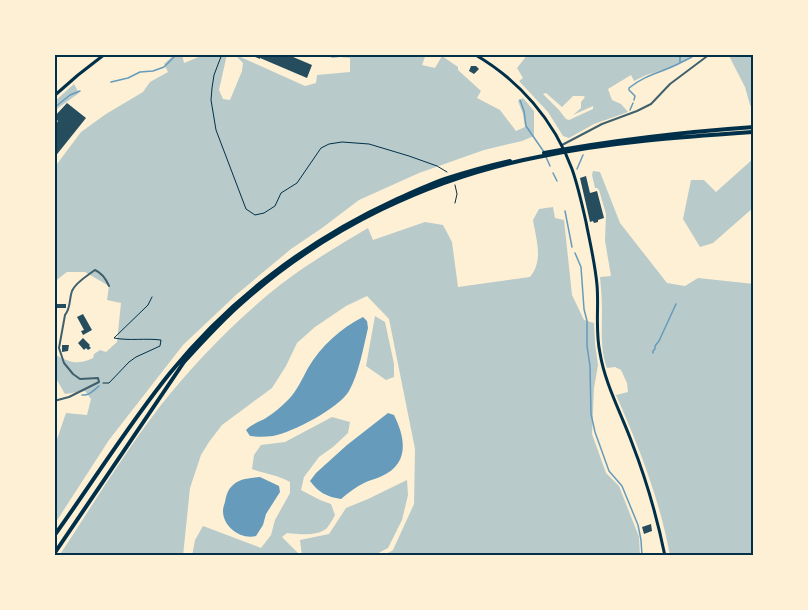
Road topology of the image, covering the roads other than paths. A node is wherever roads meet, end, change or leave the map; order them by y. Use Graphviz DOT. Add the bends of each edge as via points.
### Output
graph roads {
  1 [pos="59,54"];
  2 [pos="104,54"];
  3 [pos="474,54"];
  4 [pos="710,54"];
  5 [pos="54,56"];
  6 [pos="54,96"];
  7 [pos="754,129"];
  8 [pos="562,145"];
  9 [pos="444,181"];
  10 [pos="109,286"];
  11 [pos="54,401"];
  12 [pos="54,536"];
  13 [pos="54,554"];
  14 [pos="665,556"];
  1 -- 5 [label="street"];
  2 -- 6 [label="main road"];
  3 -- 8 [label="main road" via="530,99"];
  4 -- 8 [label="street" via="651,104"];
  7 -- 9 [label="highway" via="603,142 488,166"];
  8 -- 14 [label="main road" via="574,176 593,256 599,352 644,476"];
  9 -- 12 [label="highway" via="344,225 242,299 146,403"];
  9 -- 13 [label="highway" via="346,228 243,301 183,363"];
  10 -- 11 [label="street" via="95,270 77,284 58,348 73,374 80,379 98,378 99,382"];
}
